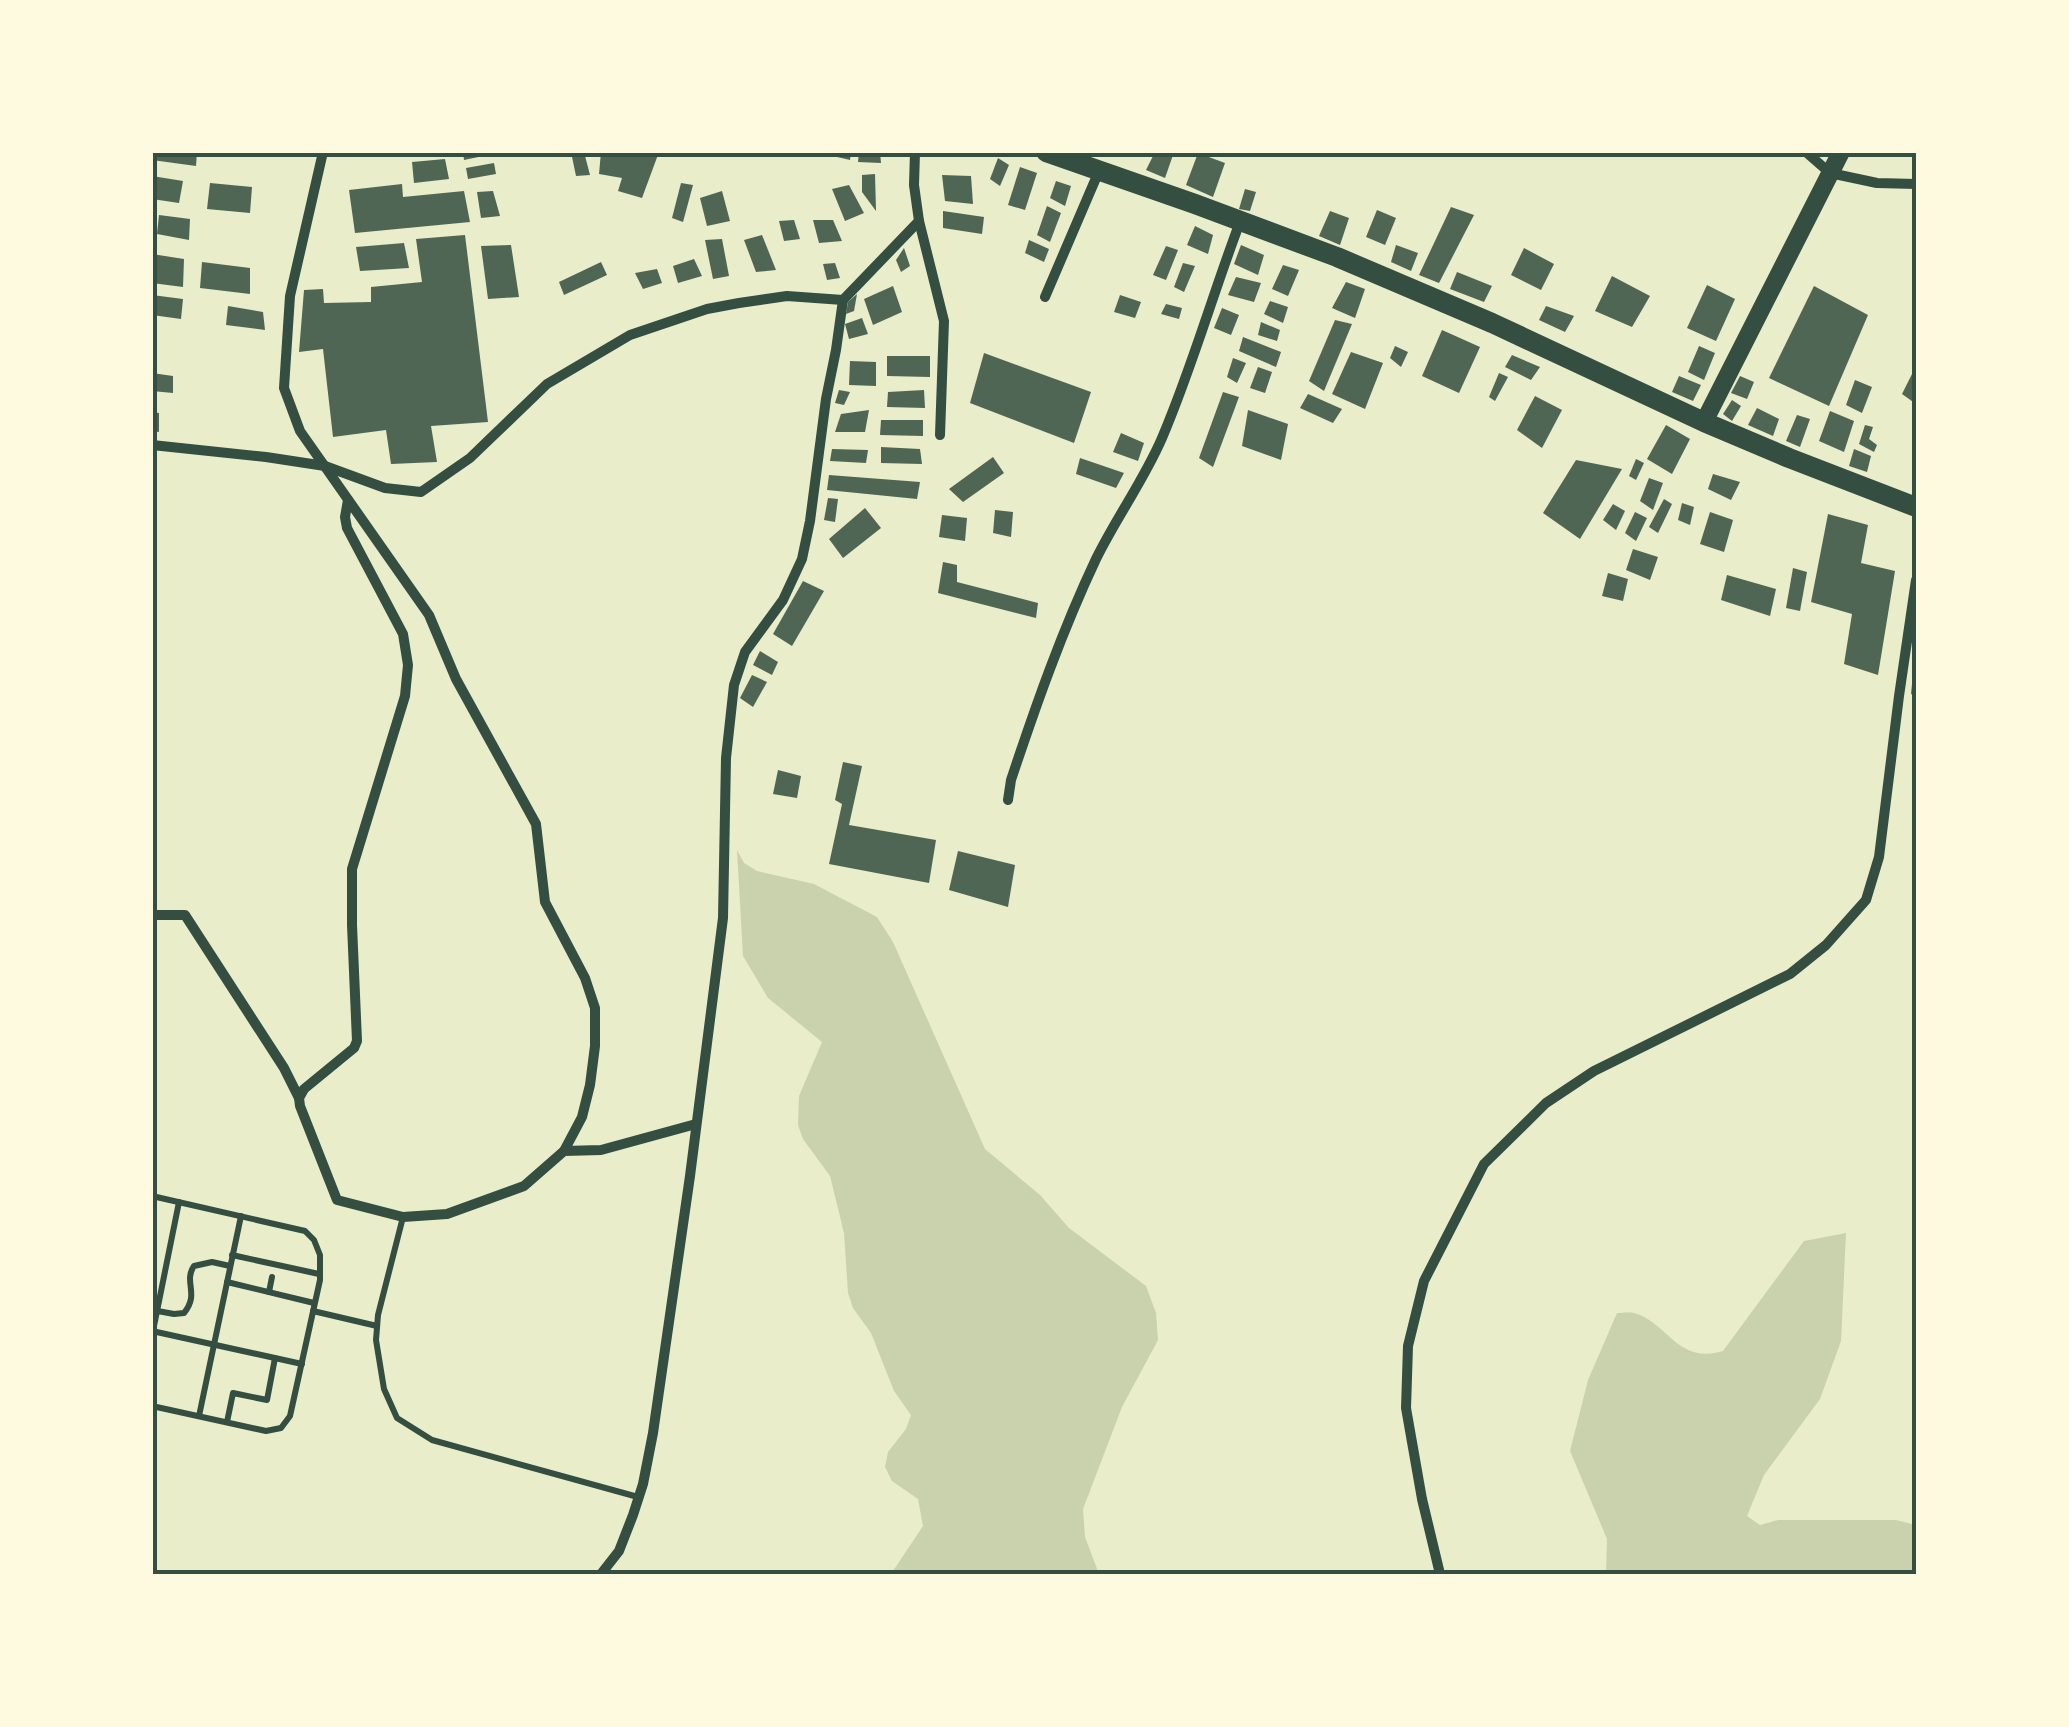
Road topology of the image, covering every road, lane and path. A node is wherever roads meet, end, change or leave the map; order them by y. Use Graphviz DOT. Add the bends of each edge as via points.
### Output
graph roads {
  1 [pos="323,152"];
  2 [pos="915,152"];
  3 [pos="1046,152"];
  4 [pos="1806,152"];
  5 [pos="1841,152"];
  6 [pos="1099,170"];
  7 [pos="1830,172"];
  8 [pos="1916,184"];
  9 [pos="919,221"];
  10 [pos="1240,222"];
  11 [pos="1045,298"];
  12 [pos="843,300"];
  13 [pos="1704,422"];
  14 [pos="940,435"];
  15 [pos="152,445"];
  16 [pos="325,466"];
  17 [pos="348,500"];
  18 [pos="1916,508"];
  19 [pos="1916,580"];
  20 [pos="1008,800"];
  21 [pos="152,915"];
  22 [pos="300,1098"];
  23 [pos="696,1124"];
  24 [pos="564,1151"];
  25 [pos="152,1196"];
  26 [pos="179,1202"];
  27 [pos="240,1216"];
  28 [pos="402,1217"];
  29 [pos="276,1251"];
  30 [pos="232,1255"];
  31 [pos="274,1264"];
  32 [pos="230,1266"];
  33 [pos="320,1274"];
  34 [pos="272,1277"];
  35 [pos="227,1282"];
  36 [pos="269,1292"];
  37 [pos="314,1307"];
  38 [pos="155,1311"];
  39 [pos="377,1326"];
  40 [pos="153,1331"];
  41 [pos="214,1345"];
  42 [pos="276,1358"];
  43 [pos="302,1364"];
  44 [pos="152,1406"];
  45 [pos="200,1416"];
  46 [pos="227,1422"];
  47 [pos="638,1497"];
  48 [pos="601,1574"];
  49 [pos="1440,1574"];
  1 -- 16 [label="street" via="290,296 284,388 300,431"];
  2 -- 9 [label="street"];
  3 -- 6 [label="highway"];
  4 -- 7 [label="street"];
  5 -- 7 [label="main road"];
  6 -- 10 [label="highway"];
  6 -- 11 [label="street"];
  7 -- 8 [label="street"];
  7 -- 13 [label="main road"];
  9 -- 12 [label="street"];
  9 -- 14 [label="street" via="944,322"];
  10 -- 13 [label="highway" via="1416,290"];
  10 -- 20 [label="street" via="1160,442 1052,660"];
  12 -- 16 [label="street" via="787,296 739,303 630,335 547,384 470,458 421,492 385,488"];
  12 -- 23 [label="street" via="802,559 783,600 745,652 734,685 723,918"];
  13 -- 18 [label="highway"];
  15 -- 16 [label="street"];
  16 -- 17 [label="street"];
  17 -- 22 [label="street" via="347,528 403,634 407,681 352,869 357,1041"];
  17 -- 24 [label="street" via="429,614 456,679 536,824 545,902 595,1008 590,1085"];
  19 -- 49 [label="street" via="1879,857 1866,900 1790,974 1594,1071 1546,1104 1484,1164 1424,1281 1408,1346 1406,1408"];
  21 -- 22 [label="street" via="185,915"];
  22 -- 28 [label="street" via="337,1200"];
  23 -- 24 [label="street" via="601,1150"];
  23 -- 47 [label="street"];
  24 -- 28 [label="street" via="524,1186 447,1214"];
  25 -- 26 [label="lane"];
  26 -- 27 [label="lane"];
  26 -- 38 [label="lane"];
  27 -- 30 [label="lane"];
  27 -- 33 [label="lane" via="305,1231 320,1255"];
  28 -- 39 [label="lane"];
  29 -- 31 [label="lane"];
  30 -- 31 [label="lane"];
  30 -- 32 [label="lane"];
  31 -- 33 [label="lane"];
  32 -- 35 [label="lane"];
  32 -- 38 [label="lane" via="194,1266 184,1313"];
  33 -- 37 [label="lane"];
  34 -- 36 [label="lane"];
  35 -- 36 [label="lane"];
  35 -- 41 [label="lane"];
  36 -- 37 [label="lane"];
  37 -- 39 [label="lane"];
  37 -- 43 [label="lane"];
  38 -- 40 [label="lane"];
  39 -- 47 [label="lane" via="384,1389 398,1418 432,1440"];
  40 -- 41 [label="lane"];
  41 -- 42 [label="lane"];
  41 -- 45 [label="lane"];
  42 -- 43 [label="lane"];
  42 -- 46 [label="lane" via="266,1400 233,1393"];
  43 -- 46 [label="lane" via="281,1428"];
  44 -- 45 [label="lane"];
  45 -- 46 [label="lane"];
  47 -- 48 [label="street" via="619,1551"];
}
